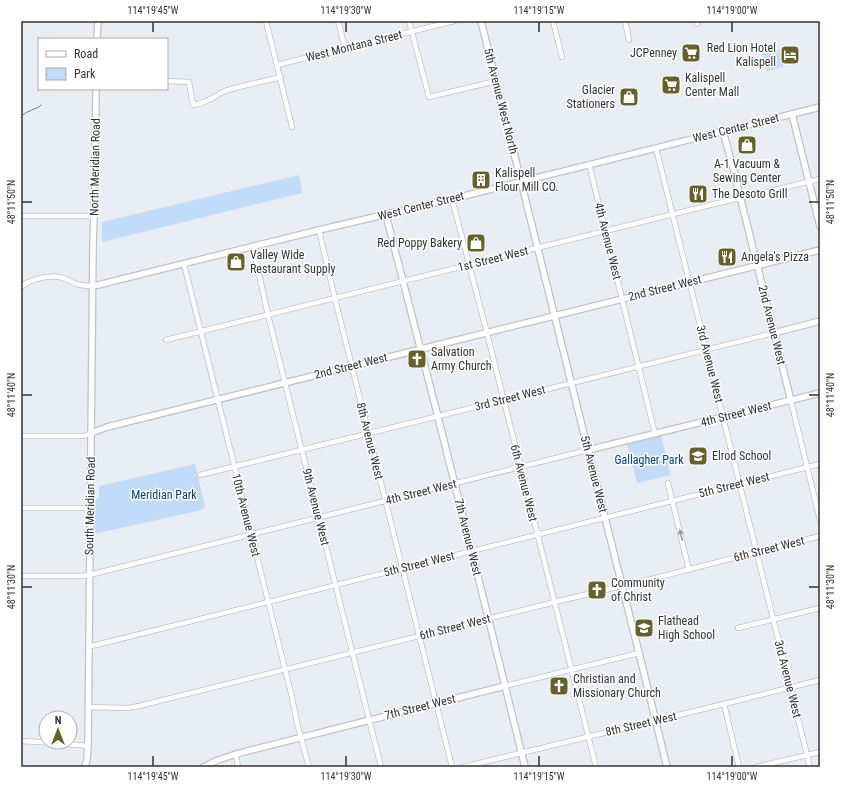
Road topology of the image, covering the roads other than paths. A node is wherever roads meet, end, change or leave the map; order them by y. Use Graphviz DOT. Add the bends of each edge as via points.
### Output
graph roads {
  1 [pos="98,21"];
  2 [pos="266,21"];
  3 [pos="338,21"];
  4 [pos="410,21"];
  5 [pos="454,21"];
  6 [pos="481,21"];
  7 [pos="553,21"];
  8 [pos="625,21"];
  9 [pos="412,32"];
  10 [pos="97,38"];
  11 [pos="629,40"];
  12 [pos="345,48"];
  13 [pos="562,57"];
  14 [pos="278,65"];
  15 [pos="281,78"];
  16 [pos="168,81"];
  17 [pos="496,81"];
  18 [pos="96,90"];
  19 [pos="820,107"];
  20 [pos="792,114"];
  21 [pos="292,127"];
  22 [pos="723,131"];
  23 [pos="656,148"];
  24 [pos="589,164"];
  25 [pos="820,179"];
  26 [pos="521,181"];
  27 [pos="809,181"];
  28 [pos="740,198"];
  29 [pos="452,199"];
  30 [pos="673,214"];
  31 [pos="386,215"];
  32 [pos="21,216"];
  33 [pos="94,216"];
  34 [pos="820,226"];
  35 [pos="319,230"];
  36 [pos="605,232"];
  37 [pos="93,245"];
  38 [pos="253,247"];
  39 [pos="538,248"];
  40 [pos="820,250"];
  41 [pos="184,264"];
  42 [pos="470,265"];
  43 [pos="757,265"];
  44 [pos="402,282"];
  45 [pos="689,282"];
  46 [pos="92,286"];
  47 [pos="21,287"];
  48 [pos="335,299"];
  49 [pos="622,299"];
  50 [pos="268,315"];
  51 [pos="554,316"];
  52 [pos="820,321"];
  53 [pos="201,331"];
  54 [pos="488,333"];
  55 [pos="774,333"];
  56 [pos="166,340"];
  57 [pos="420,349"];
  58 [pos="706,350"];
  59 [pos="352,366"];
  60 [pos="638,367"];
  61 [pos="285,383"];
  62 [pos="572,383"];
  63 [pos="820,393"];
  64 [pos="217,400"];
  65 [pos="504,400"];
  66 [pos="791,401"];
  67 [pos="438,416"];
  68 [pos="723,417"];
  69 [pos="91,433"];
  70 [pos="369,434"];
  71 [pos="654,434"];
  72 [pos="21,436"];
  73 [pos="302,450"];
  74 [pos="588,450"];
  75 [pos="820,464"];
  76 [pos="235,467"];
  77 [pos="521,467"];
  78 [pos="807,467"];
  79 [pos="200,475"];
  80 [pos="455,483"];
  81 [pos="668,483"];
  82 [pos="740,484"];
  83 [pos="385,501"];
  84 [pos="672,501"];
  85 [pos="21,508"];
  86 [pos="90,508"];
  87 [pos="319,517"];
  88 [pos="605,518"];
  89 [pos="820,520"];
  90 [pos="251,534"];
  91 [pos="537,534"];
  92 [pos="820,536"];
  93 [pos="471,551"];
  94 [pos="757,552"];
  95 [pos="402,568"];
  96 [pos="689,570"];
  97 [pos="89,575"];
  98 [pos="21,576"];
  99 [pos="336,584"];
  100 [pos="622,586"];
  101 [pos="267,601"];
  102 [pos="555,602"];
  103 [pos="820,608"];
  104 [pos="488,619"];
  105 [pos="774,620"];
  106 [pos="738,628"];
  107 [pos="420,636"];
  108 [pos="89,646"];
  109 [pos="353,652"];
  110 [pos="639,653"];
  111 [pos="284,669"];
  112 [pos="572,669"];
  113 [pos="820,680"];
  114 [pos="505,686"];
  115 [pos="790,687"];
  116 [pos="436,703"];
  117 [pos="724,704"];
  118 [pos="88,707"];
  119 [pos="370,720"];
  120 [pos="655,720"];
  121 [pos="588,736"];
  122 [pos="301,737"];
  123 [pos="21,741"];
  124 [pos="88,746"];
  125 [pos="522,752"];
  126 [pos="820,752"];
  127 [pos="236,754"];
  128 [pos="807,755"];
  129 [pos="205,766"];
  130 [pos="84,767"];
  131 [pos="238,767"];
  132 [pos="309,767"];
  133 [pos="382,767"];
  134 [pos="452,767"];
  135 [pos="463,767"];
  136 [pos="525,767"];
  137 [pos="596,767"];
  138 [pos="667,767"];
  139 [pos="739,767"];
  140 [pos="756,767"];
  141 [pos="810,767"];
  1 -- 10 [label="street"];
  2 -- 14 [label="street"];
  3 -- 12 [label="street"];
  4 -- 9 [label="street"];
  5 -- 9 [label="street, West Montana Street"];
  6 -- 17 [label="street, 5th Avenue West North"];
  7 -- 13 [label="street"];
  8 -- 11 [label="street"];
  9 -- 12 [label="street, West Montana Street"];
  9 -- 17 [label="street" via="429,97"];
  12 -- 14 [label="street, West Montana Street"];
  14 -- 15 [label="street"];
  15 -- 16 [label="street" via="227,91 199,105 193,105 189,82"];
  15 -- 21 [label="street"];
  17 -- 26 [label="street, 5th Avenue West North"];
  18 -- 33 [label="street, North Meridian Road"];
  19 -- 20 [label="street, West Center Street"];
  20 -- 22 [label="street, West Center Street"];
  20 -- 27 [label="street"];
  22 -- 23 [label="street, West Center Street"];
  22 -- 28 [label="street, 2nd Avenue West"];
  23 -- 24 [label="street, West Center Street"];
  23 -- 30 [label="street, 3rd Avenue West"];
  24 -- 26 [label="street, West Center Street"];
  24 -- 36 [label="street, 4th Avenue West"];
  25 -- 27 [label="street, 1st Street West"];
  26 -- 29 [label="street, West Center Street"];
  26 -- 39 [label="street, 5th Avenue West"];
  27 -- 28 [label="street, 1st Street West"];
  27 -- 34 [label="street"];
  28 -- 30 [label="street, 1st Street West"];
  28 -- 43 [label="street, 2nd Avenue West"];
  29 -- 31 [label="street, West Center Street"];
  29 -- 42 [label="street, 6th Avenue West"];
  30 -- 36 [label="street, 1st Street West"];
  30 -- 45 [label="street, 3rd Avenue West"];
  31 -- 35 [label="street, West Center Street"];
  31 -- 44 [label="street, 7th Avenue West"];
  32 -- 33 [label="street"];
  33 -- 37 [label="street, North Meridian Road"];
  35 -- 38 [label="street, West Center Street"];
  35 -- 48 [label="street, 8th Avenue West"];
  36 -- 39 [label="street, 1st Street West"];
  36 -- 49 [label="street, 4th Avenue West"];
  37 -- 46 [label="street, South Meridian Road"];
  38 -- 41 [label="street, West Center Street"];
  38 -- 50 [label="street, 9th Avenue West"];
  39 -- 42 [label="street, 1st Street West"];
  39 -- 51 [label="street, 5th Avenue West"];
  40 -- 43 [label="street, 2nd Street West"];
  41 -- 46 [label="street, West Center Street"];
  41 -- 53 [label="street, 10th Avenue West"];
  42 -- 44 [label="street, 1st Street West"];
  42 -- 54 [label="street, 6th Avenue West"];
  43 -- 45 [label="street, 2nd Street West"];
  43 -- 55 [label="street, 2nd Avenue West"];
  44 -- 48 [label="street, 1st Street West"];
  44 -- 57 [label="street, 7th Avenue West"];
  45 -- 49 [label="street, 2nd Street West"];
  45 -- 58 [label="street, 3rd Avenue West"];
  46 -- 47 [label="street" via="49,277 34,280"];
  46 -- 69 [label="street, South Meridian Road"];
  48 -- 50 [label="street, 1st Street West"];
  48 -- 59 [label="street, 8th Avenue West"];
  49 -- 51 [label="street, 2nd Street West"];
  49 -- 60 [label="street, 4th Avenue West"];
  50 -- 53 [label="street, 1st Street West"];
  50 -- 61 [label="street, 9th Avenue West"];
  51 -- 54 [label="street, 2nd Street West"];
  51 -- 62 [label="street, 5th Avenue West"];
  52 -- 55 [label="street, 3rd Street West"];
  53 -- 56 [label="street, 1st Street West"];
  53 -- 64 [label="street, 10th Avenue West"];
  54 -- 57 [label="street, 2nd Street West"];
  54 -- 65 [label="street, 6th Avenue West"];
  55 -- 58 [label="street, 3rd Street West"];
  55 -- 66 [label="street, 2nd Avenue West"];
  57 -- 59 [label="street, 2nd Street West"];
  57 -- 67 [label="street, 7th Avenue West"];
  58 -- 60 [label="street, 3rd Street West"];
  58 -- 68 [label="street, 3rd Avenue West"];
  59 -- 61 [label="street, 2nd Street West"];
  59 -- 70 [label="street, 8th Avenue West"];
  60 -- 62 [label="street, 3rd Street West"];
  60 -- 71 [label="street, 4th Avenue West"];
  61 -- 64 [label="street, 2nd Street West"];
  61 -- 73 [label="street, 9th Avenue West"];
  62 -- 65 [label="street, 3rd Street West"];
  62 -- 74 [label="street, 5th Avenue West"];
  63 -- 66 [label="street, 4th Street West"];
  64 -- 69 [label="street, 2nd Street West"];
  64 -- 76 [label="street, 10th Avenue West"];
  65 -- 67 [label="street, 3rd Street West"];
  65 -- 77 [label="street, 6th Avenue West"];
  66 -- 68 [label="street, 4th Street West"];
  66 -- 78 [label="street, 2nd Avenue West"];
  67 -- 70 [label="street, 3rd Street West"];
  67 -- 80 [label="street, 7th Avenue West"];
  68 -- 71 [label="street, 4th Street West"];
  68 -- 82 [label="street, 3rd Avenue West"];
  69 -- 72 [label="street, 2nd Street West" via="84,436"];
  69 -- 86 [label="street, South Meridian Road"];
  70 -- 73 [label="street, 3rd Street West"];
  70 -- 83 [label="street, 8th Avenue West"];
  71 -- 74 [label="street, 4th Street West"];
  73 -- 76 [label="street, 3rd Street West"];
  73 -- 87 [label="street, 9th Avenue West"];
  74 -- 77 [label="street, 4th Street West"];
  74 -- 88 [label="street, 5th Avenue West"];
  75 -- 78 [label="street, 5th Street West"];
  76 -- 79 [label="street, 3rd Street West"];
  76 -- 90 [label="street, 10th Avenue West"];
  77 -- 80 [label="street, 4th Street West"];
  77 -- 91 [label="street, 6th Avenue West"];
  78 -- 82 [label="street, 5th Street West"];
  78 -- 89 [label="street, 2nd Avenue West"];
  80 -- 83 [label="street, 4th Street West"];
  80 -- 93 [label="street, 7th Avenue West"];
  81 -- 84 [label="street"];
  82 -- 84 [label="street, 5th Street West"];
  82 -- 94 [label="street, 3rd Avenue West"];
  83 -- 87 [label="street, 4th Street West"];
  83 -- 95 [label="street, 8th Avenue West"];
  84 -- 88 [label="street, 5th Street West"];
  96 -- 84 [label="street, one-way"];
  85 -- 86 [label="street"];
  86 -- 97 [label="street, South Meridian Road"];
  87 -- 90 [label="street, 4th Street West"];
  87 -- 99 [label="street, 9th Avenue West"];
  88 -- 91 [label="street, 5th Street West"];
  88 -- 100 [label="street, 5th Avenue West"];
  90 -- 97 [label="street, 4th Street West"];
  90 -- 101 [label="street, 10th Avenue West"];
  91 -- 93 [label="street, 5th Street West"];
  91 -- 102 [label="street, 6th Avenue West"];
  92 -- 94 [label="street, 6th Street West"];
  93 -- 95 [label="street, 5th Street West"];
  93 -- 104 [label="street, 7th Avenue West"];
  94 -- 96 [label="street, 6th Street West"];
  94 -- 105 [label="street, 3rd Avenue West"];
  95 -- 99 [label="street, 5th Street West"];
  95 -- 107 [label="street, 8th Avenue West"];
  96 -- 100 [label="street, 6th Street West"];
  97 -- 98 [label="street, 4th Street West"];
  97 -- 108 [label="street, South Meridian Road"];
  99 -- 101 [label="street, 5th Street West"];
  99 -- 109 [label="street, 9th Avenue West"];
  100 -- 102 [label="street, 6th Street West"];
  100 -- 110 [label="street, 5th Avenue West"];
  101 -- 108 [label="street, 5th Street West"];
  101 -- 111 [label="street, 10th Avenue West"];
  102 -- 104 [label="street, 6th Street West"];
  102 -- 112 [label="street, 6th Avenue West"];
  103 -- 105 [label="street"];
  104 -- 107 [label="street, 6th Street West"];
  104 -- 114 [label="street, 7th Avenue West"];
  105 -- 106 [label="street"];
  105 -- 115 [label="street, 3rd Avenue West"];
  107 -- 109 [label="street, 6th Street West"];
  107 -- 116 [label="street, 8th Avenue West"];
  108 -- 118 [label="street, South Meridian Road"];
  109 -- 111 [label="street, 6th Street West"];
  109 -- 119 [label="street, 9th Avenue West"];
  110 -- 112 [label="street, 7th Street West"];
  110 -- 120 [label="street, 5th Avenue West"];
  111 -- 118 [label="street, 6th Street West" via="139,706"];
  111 -- 122 [label="street, 10th Avenue West"];
  112 -- 114 [label="street, 7th Street West"];
  112 -- 121 [label="street, 6th Avenue West"];
  113 -- 115 [label="street, 8th Street West"];
  114 -- 116 [label="street, 7th Street West"];
  114 -- 125 [label="street, 7th Avenue West"];
  115 -- 117 [label="street, 8th Street West"];
  115 -- 128 [label="street, 3rd Avenue West"];
  116 -- 119 [label="street, 7th Street West"];
  116 -- 134 [label="street, 8th Avenue West"];
  117 -- 120 [label="street, 8th Street West"];
  117 -- 139 [label="street"];
  118 -- 124 [label="street, South Meridian Road"];
  119 -- 122 [label="street, 7th Street West"];
  119 -- 133 [label="street, 9th Avenue West"];
  120 -- 121 [label="street, 8th Street West"];
  120 -- 138 [label="street, 5th Avenue West"];
  121 -- 125 [label="street, 8th Street West"];
  121 -- 137 [label="street, 6th Avenue West"];
  122 -- 127 [label="street, 7th Street West"];
  122 -- 132 [label="street, 10th Avenue West"];
  123 -- 124 [label="street"];
  124 -- 130 [label="street, South Meridian Road"];
  125 -- 135 [label="street, 8th Street West"];
  125 -- 136 [label="street, 7th Avenue West"];
  126 -- 128 [label="street"];
  127 -- 129 [label="street, 7th Street West"];
  127 -- 131 [label="street"];
  128 -- 140 [label="street"];
  128 -- 141 [label="street, 3rd Avenue West"];
}
